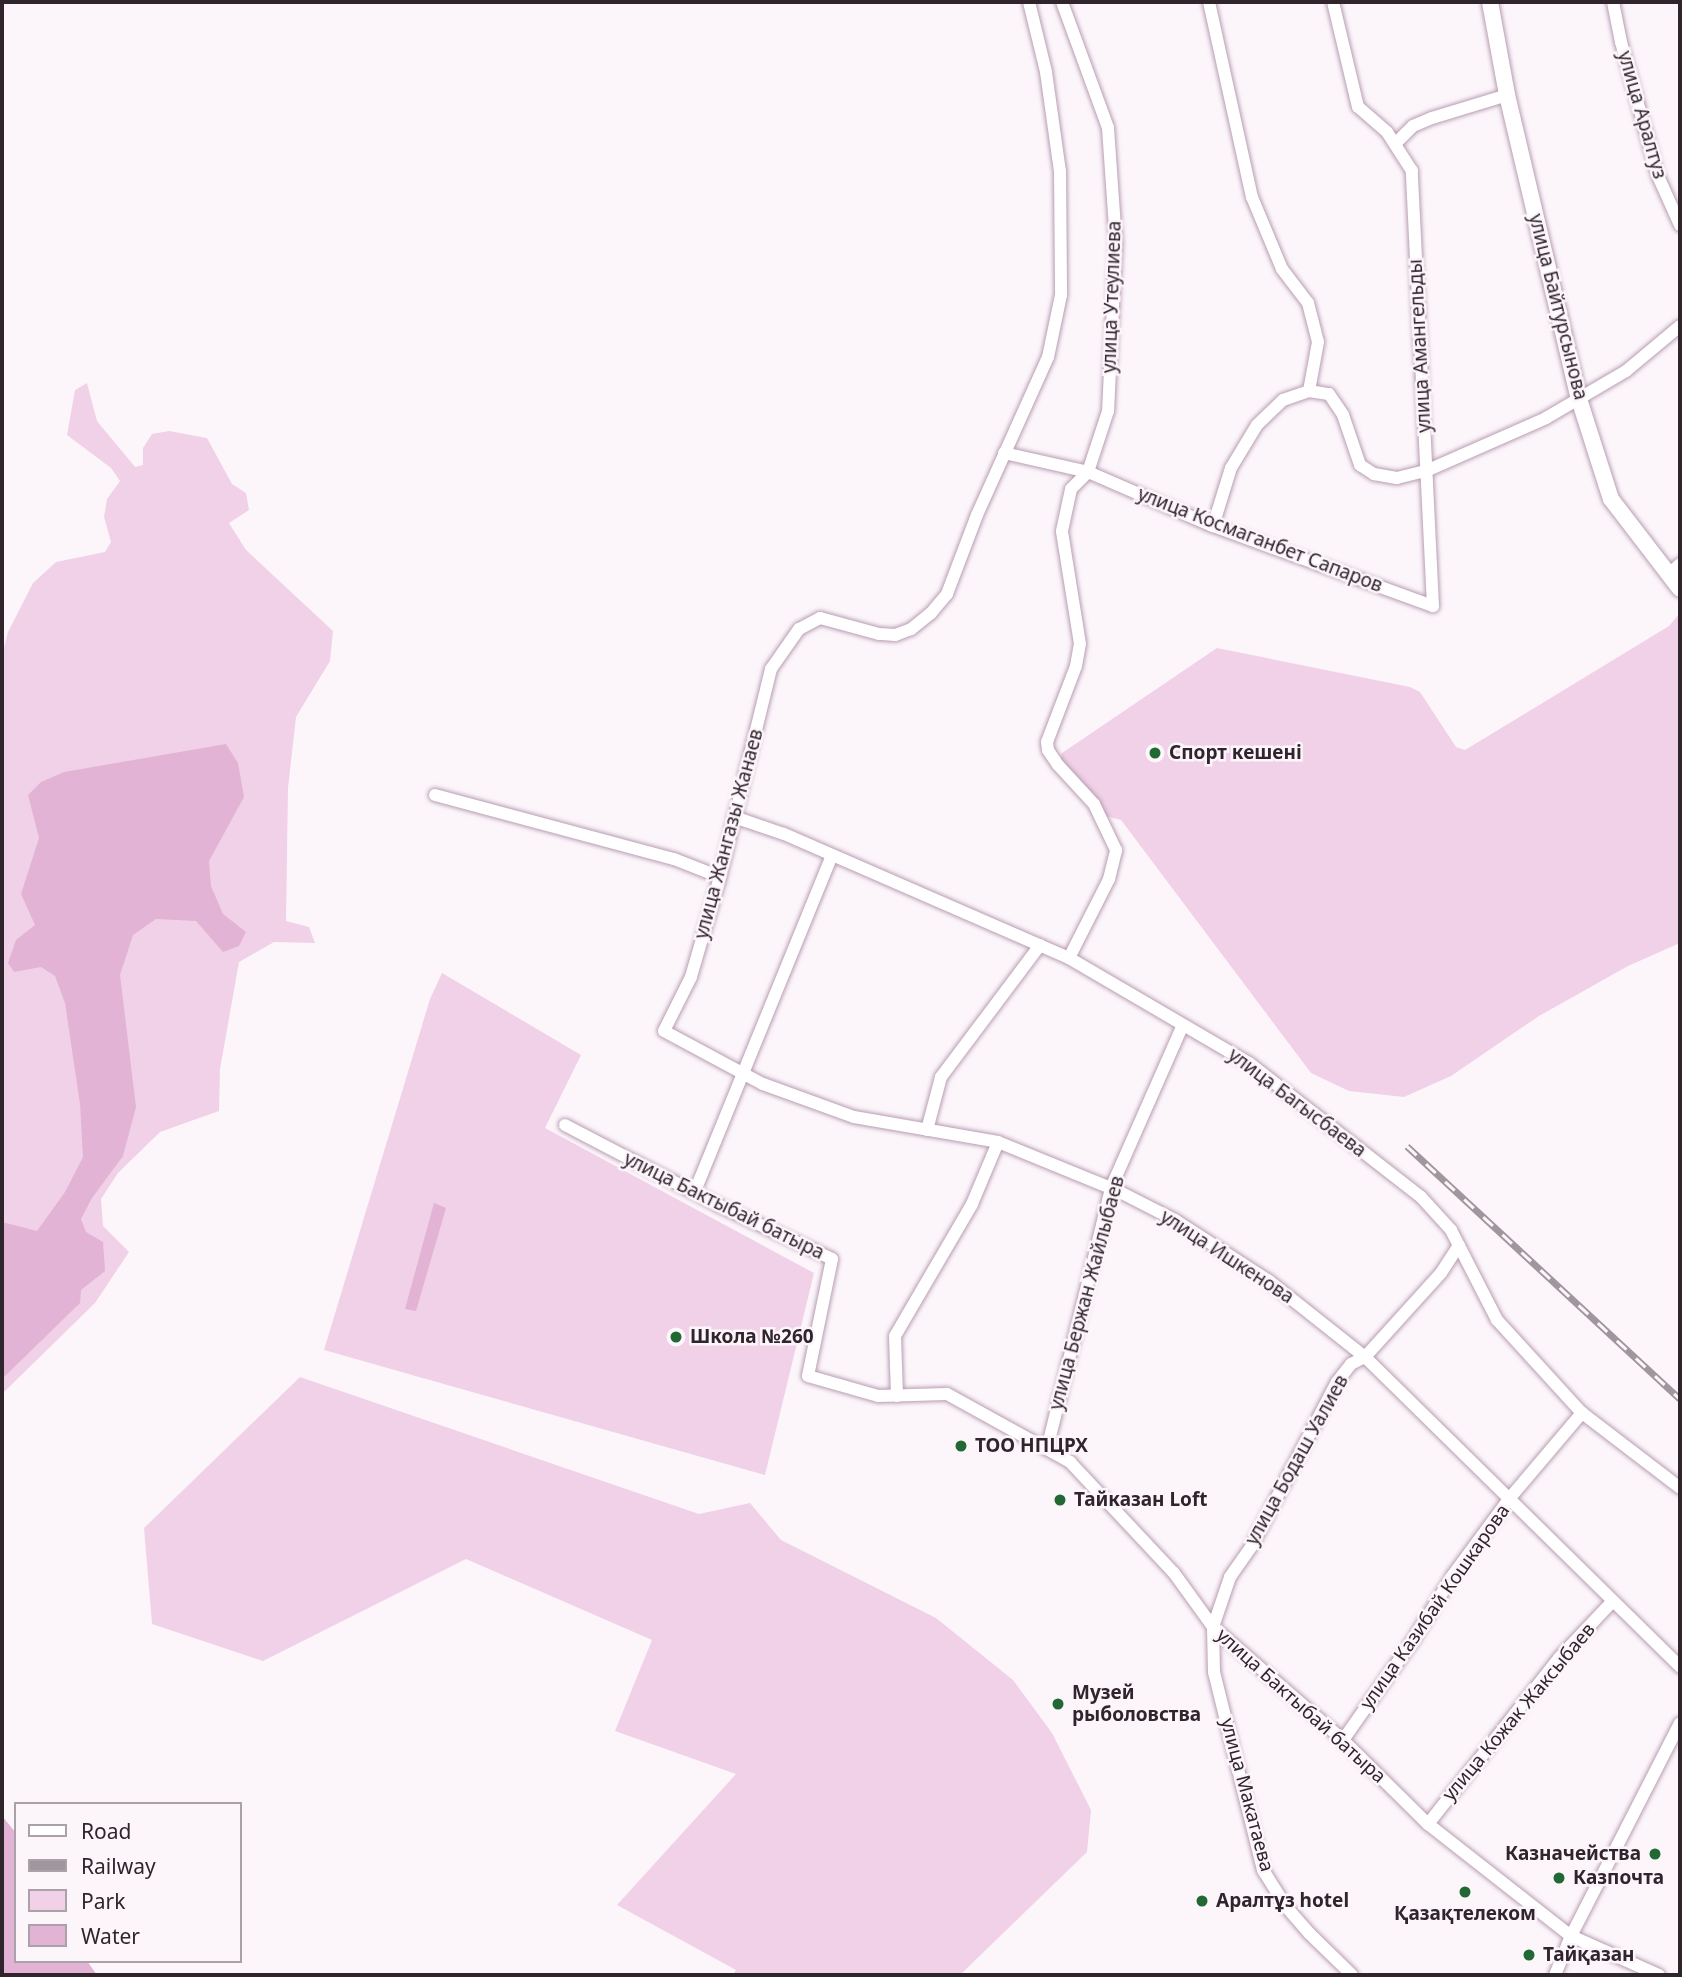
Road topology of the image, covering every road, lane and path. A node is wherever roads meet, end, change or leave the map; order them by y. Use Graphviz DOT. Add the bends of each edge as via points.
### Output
graph roads {
  1 [pos="1029,2"];
  2 [pos="1062,2"];
  3 [pos="1209,2"];
  4 [pos="1333,2"];
  5 [pos="1490,2"];
  6 [pos="1613,2"];
  7 [pos="1507,95"];
  8 [pos="1395,144"];
  9 [pos="1680,225"];
  10 [pos="1680,326"];
  11 [pos="1309,391"];
  12 [pos="1579,399"];
  13 [pos="1004,453"];
  14 [pos="1426,471"];
  15 [pos="1088,472"];
  16 [pos="1213,526"];
  17 [pos="1675,569"];
  18 [pos="1680,589"];
  19 [pos="1433,606"];
  20 [pos="435,795"];
  21 [pos="734,817"];
  22 [pos="831,857"];
  23 [pos="720,877"];
  24 [pos="1040,945"];
  25 [pos="1069,958"];
  26 [pos="1183,1025"];
  27 [pos="664,1031"];
  28 [pos="745,1074"];
  29 [pos="565,1125"];
  30 [pos="927,1129"];
  31 [pos="998,1142"];
  32 [pos="1111,1188"];
  33 [pos="695,1191"];
  34 [pos="1459,1245"];
  35 [pos="1365,1357"];
  36 [pos="897,1396"];
  37 [pos="1582,1413"];
  38 [pos="1047,1449"];
  39 [pos="1680,1488"];
  40 [pos="1509,1499"];
  41 [pos="1612,1602"];
  42 [pos="1213,1627"];
  43 [pos="1680,1667"];
  44 [pos="1680,1723"];
  45 [pos="1343,1740"];
  46 [pos="1428,1824"];
  47 [pos="1571,1936"];
  48 [pos="1352,1975"];
  49 [pos="1555,1975"];
  50 [pos="1659,1975"];
  1 -- 13 [label="street" via="1046,72 1060,171 1061,296 1048,357"];
  2 -- 15 [label="street, улица Утеулиева" via="1108,128 1116,243 1108,411"];
  3 -- 11 [label="street" via="1252,197 1282,269 1308,303 1318,342"];
  4 -- 8 [label="street, улица Амангельды" via="1358,107"];
  5 -- 7 [label="street, улица Байтурсынова"];
  6 -- 9 [label="street, улица Аралтуз" via="1658,176"];
  7 -- 8 [label="street" via="1413,126"];
  7 -- 12 [label="street, улица Байтурсынова"];
  8 -- 14 [label="street, улица Амангельды" via="1412,171"];
  10 -- 12 [label="street" via="1626,371"];
  11 -- 14 [label="street" via="1329,394 1343,415 1360,465 1374,474 1397,478"];
  11 -- 16 [label="street" via="1283,400 1257,425 1231,468"];
  12 -- 14 [label="street"];
  12 -- 17 [label="street, улица Байтурсынова" via="1611,499"];
  13 -- 15 [label="street, улица Космаганбет Сапаров"];
  13 -- 21 [label="street, улица Жангазы Жанаев" via="947,594 931,613 895,635 820,618 808,622 793,637 771,669"];
  14 -- 19 [label="street, улица Амангельды"];
  15 -- 16 [label="street, улица Космаганбет Сапаров"];
  15 -- 25 [label="street, улица Утеулиева" via="1071,489 1062,531 1080,644 1047,742 1058,765 1094,804 1116,850 1109,880"];
  16 -- 19 [label="street, улица Космаганбет Сапаров"];
  17 -- 18 [label="street, улица Байтурсынова"];
  20 -- 23 [label="street" via="674,859"];
  21 -- 22 [label="street, улица Багысбаева"];
  21 -- 23 [label="street, улица Жангазы Жанаев"];
  22 -- 24 [label="street, улица Багысбаева"];
  22 -- 28 [label="street"];
  23 -- 27 [label="street, улица Жангазы Жанаев" via="691,977"];
  24 -- 25 [label="street, улица Багысбаева"];
  24 -- 30 [label="street" via="941,1077"];
  25 -- 26 [label="street, улица Багысбаева"];
  26 -- 32 [label="street, улица Бержан Жайлыбаев"];
  26 -- 34 [label="street, улица Багысбаева" via="1250,1063 1421,1197"];
  27 -- 28 [label="street, улица Ишкенова"];
  28 -- 30 [label="street, улица Ишкенова" via="853,1117"];
  28 -- 33 [label="street"];
  29 -- 33 [label="street, улица Бактыбай батыра"];
  30 -- 31 [label="street, улица Ишкенова"];
  31 -- 32 [label="street, улица Ишкенова"];
  31 -- 36 [label="street" via="972,1204 895,1336"];
  32 -- 35 [label="street, улица Ишкенова" via="1175,1220 1269,1281"];
  32 -- 38 [label="street, улица Бержан Жайлыбаев"];
  33 -- 36 [label="street, улица Бактыбай батыра" via="832,1258 808,1376 878,1396"];
  34 -- 35 [label="street, улица Бодаш Уалиев" via="1441,1273"];
  34 -- 37 [label="street, улица Багысбаева" via="1497,1320"];
  35 -- 40 [label="street, улица Ишкенова"];
  35 -- 42 [label="street, улица Бодаш Уалиев" via="1351,1364 1337,1382 1251,1547 1230,1577"];
  36 -- 38 [label="street, улица Бактыбай батыра" via="947,1394"];
  37 -- 39 [label="street, улица Багысбаева"];
  37 -- 40 [label="street, улица Казибай Кошкарова"];
  38 -- 42 [label="street, улица Бактыбай батыра" via="1070,1462 1174,1573"];
  40 -- 41 [label="street, улица Ишкенова"];
  40 -- 45 [label="street, улица Казибай Кошкарова"];
  41 -- 43 [label="street, улица Ишкенова"];
  41 -- 46 [label="street, улица Кожак Жаксыбаев" via="1559,1658"];
  42 -- 45 [label="street, улица Бактыбай батыра"];
  42 -- 48 [label="street, улица Макатаева" via="1214,1672 1263,1870 1285,1905"];
  44 -- 47 [label="street"];
  45 -- 46 [label="street, улица Бактыбай батыра"];
  46 -- 47 [label="street, улица Бактыбай батыра"];
  47 -- 49 [label="street"];
  47 -- 50 [label="street, улица Бактыбай батыра"];
}
